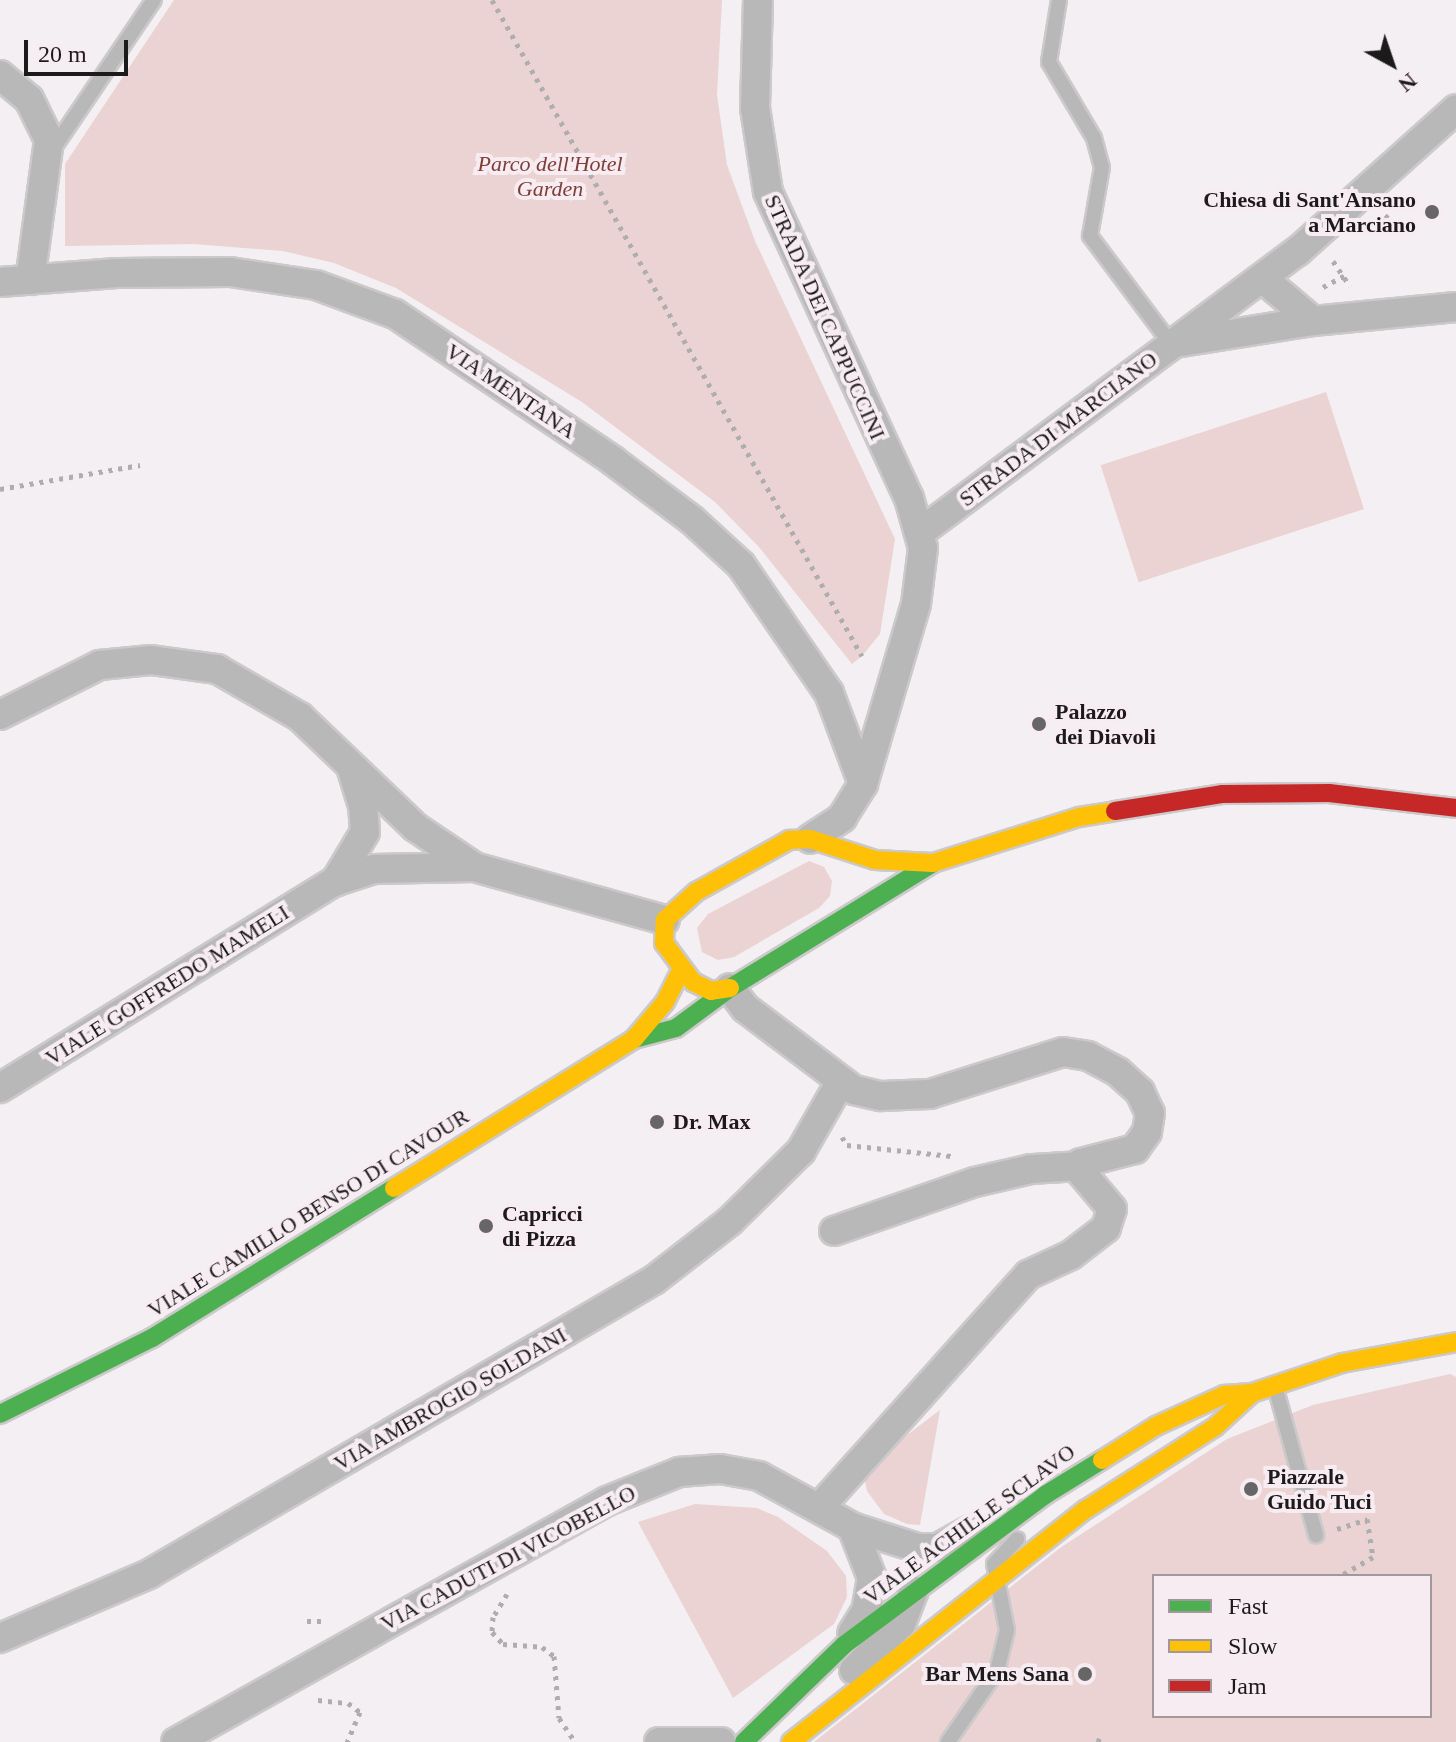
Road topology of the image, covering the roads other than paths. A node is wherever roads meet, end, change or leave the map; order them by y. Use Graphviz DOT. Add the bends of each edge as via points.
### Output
graph roads {
  1 [pos="154,0"];
  2 [pos="758,0"];
  3 [pos="1059,0"];
  4 [pos="0,75"];
  5 [pos="1456,109"];
  6 [pos="50,152"];
  7 [pos="1262,278"];
  8 [pos="30,280"];
  9 [pos="0,282"];
  10 [pos="1456,307"];
  11 [pos="1313,321"];
  12 [pos="1171,344"];
  13 [pos="922,531"];
  14 [pos="0,715"];
  15 [pos="351,768"];
  16 [pos="863,784"];
  17 [pos="1456,808"];
  18 [pos="819,842"];
  19 [pos="933,863"];
  20 [pos="474,867"];
  21 [pos="334,882"];
  22 [pos="842,919"];
  23 [pos="665,920"];
  24 [pos="681,970"];
  25 [pos="730,988"];
  26 [pos="634,1039"];
  27 [pos="847,1086"];
  28 [pos="0,1088"];
  29 [pos="1080,1166"];
  30 [pos="834,1231"];
  31 [pos="1456,1342"];
  32 [pos="1274,1384"];
  33 [pos="1252,1393"];
  34 [pos="0,1414"];
  35 [pos="1054,1500"];
  36 [pos="820,1507"];
  37 [pos="852,1527"];
  38 [pos="1028,1531"];
  39 [pos="1316,1535"];
  40 [pos="902,1543"];
  41 [pos="997,1580"];
  42 [pos="914,1590"];
  43 [pos="0,1638"];
  44 [pos="844,1645"];
  45 [pos="176,1742"];
  46 [pos="659,1742"];
  47 [pos="721,1742"];
  48 [pos="744,1742"];
  49 [pos="773,1742"];
  50 [pos="791,1742"];
  51 [pos="948,1742"];
  1 -- 6 [label="lane"];
  2 -- 13 [label="street, STRADA DEI CAPPUCCINI" via="755,108 768,192"];
  3 -- 12 [label="lane" via="1049,62 1094,138 1102,167 1090,236"];
  4 -- 6 [label="street" via="37,109"];
  5 -- 7 [label="street, STRADA DI MARCIANO"];
  6 -- 8 [label="street"];
  7 -- 11 [label="street"];
  7 -- 12 [label="street, STRADA DI MARCIANO"];
  8 -- 9 [label="street, VIA MENTANA"];
  8 -- 16 [label="street, VIA MENTANA" via="230,272 316,285 395,314 612,460 741,565 829,693"];
  10 -- 11 [label="street"];
  11 -- 12 [label="street"];
  12 -- 13 [label="street, STRADA DI MARCIANO"];
  13 -- 16 [label="street" via="916,604"];
  14 -- 15 [label="street" via="100,665 192,663 269,695 316,731"];
  15 -- 20 [label="street" via="415,827"];
  15 -- 21 [label="street, VIALE GOFFREDO MAMELI" via="365,832"];
  16 -- 18 [label="street"];
  17 -- 19 [label="main road, VIALE CAMILLO BENSO DI CAVOUR" via="1291,791 1179,799 1020,832"];
  18 -- 19 [label="main road, VIALE CAMILLO BENSO DI CAVOUR" via="875,860"];
  18 -- 22 [label="main road" via="849,881"];
  18 -- 23 [label="main road" via="777,845 687,898"];
  19 -- 22 [label="main road, VIALE CAMILLO BENSO DI CAVOUR"];
  20 -- 21 [label="street, VIALE GOFFREDO MAMELI" via="385,868"];
  20 -- 23 [label="street, VIALE GOFFREDO MAMELI"];
  21 -- 28 [label="street, VIALE GOFFREDO MAMELI"];
  22 -- 25 [label="main road, VIALE CAMILLO BENSO DI CAVOUR"];
  23 -- 24 [label="main road" via="663,939"];
  24 -- 25 [label="main road" via="704,989"];
  24 -- 26 [label="main road, VIALE CAMILLO BENSO DI CAVOUR" via="665,1002"];
  25 -- 26 [label="main road, VIALE CAMILLO BENSO DI CAVOUR" via="676,1028"];
  25 -- 27 [label="street" via="745,1008"];
  26 -- 34 [label="main road, VIALE CAMILLO BENSO DI CAVOUR" via="152,1338"];
  27 -- 29 [label="street" via="912,1097 952,1089 1045,1055 1088,1056 1131,1082 1146,1100 1150,1120 1135,1149 1095,1156"];
  27 -- 43 [label="street, VIA AMBROGIO SOLDANI" via="801,1151 730,1221 654,1280 139,1579"];
  29 -- 30 [label="street" via="1042,1167 975,1182"];
  29 -- 36 [label="street" via="1112,1209 1106,1228 1071,1255 1028,1275"];
  31 -- 32 [label="main road, VIALE ACHILLE SCLAVO" via="1342,1363"];
  32 -- 33 [label="main road, VIALE ACHILLE SCLAVO"];
  32 -- 39 [label="lane"];
  33 -- 35 [label="main road, VIALE ACHILLE SCLAVO" via="1224,1395 1187,1410 1089,1467"];
  33 -- 41 [label="main road, VIALE ACHILLE SCLAVO" via="1215,1427 1109,1493"];
  35 -- 40 [label="street, VIA CADUTI DI VICOBELLO" via="996,1513 938,1548"];
  35 -- 42 [label="main road, VIALE ACHILLE SCLAVO"];
  36 -- 37 [label="street, VIA CADUTI DI VICOBELLO"];
  36 -- 45 [label="street, VIA CADUTI DI VICOBELLO" via="770,1481 732,1470 691,1469 654,1480 511,1553"];
  37 -- 40 [label="street, VIA CADUTI DI VICOBELLO"];
  37 -- 44 [label="street" via="869,1561 872,1593"];
  38 -- 41 [label="lane" via="996,1558"];
  40 -- 42 [label="street"];
  41 -- 50 [label="main road, VIALE ACHILLE SCLAVO"];
  41 -- 51 [label="lane" via="1006,1617 1002,1656 990,1685"];
  42 -- 44 [label="main road, VIALE ACHILLE SCLAVO"];
  42 -- 49 [label="street" via="909,1610 890,1637"];
  44 -- 48 [label="main road, VIALE ACHILLE SCLAVO"];
  46 -- 47 [label="street"];
}
